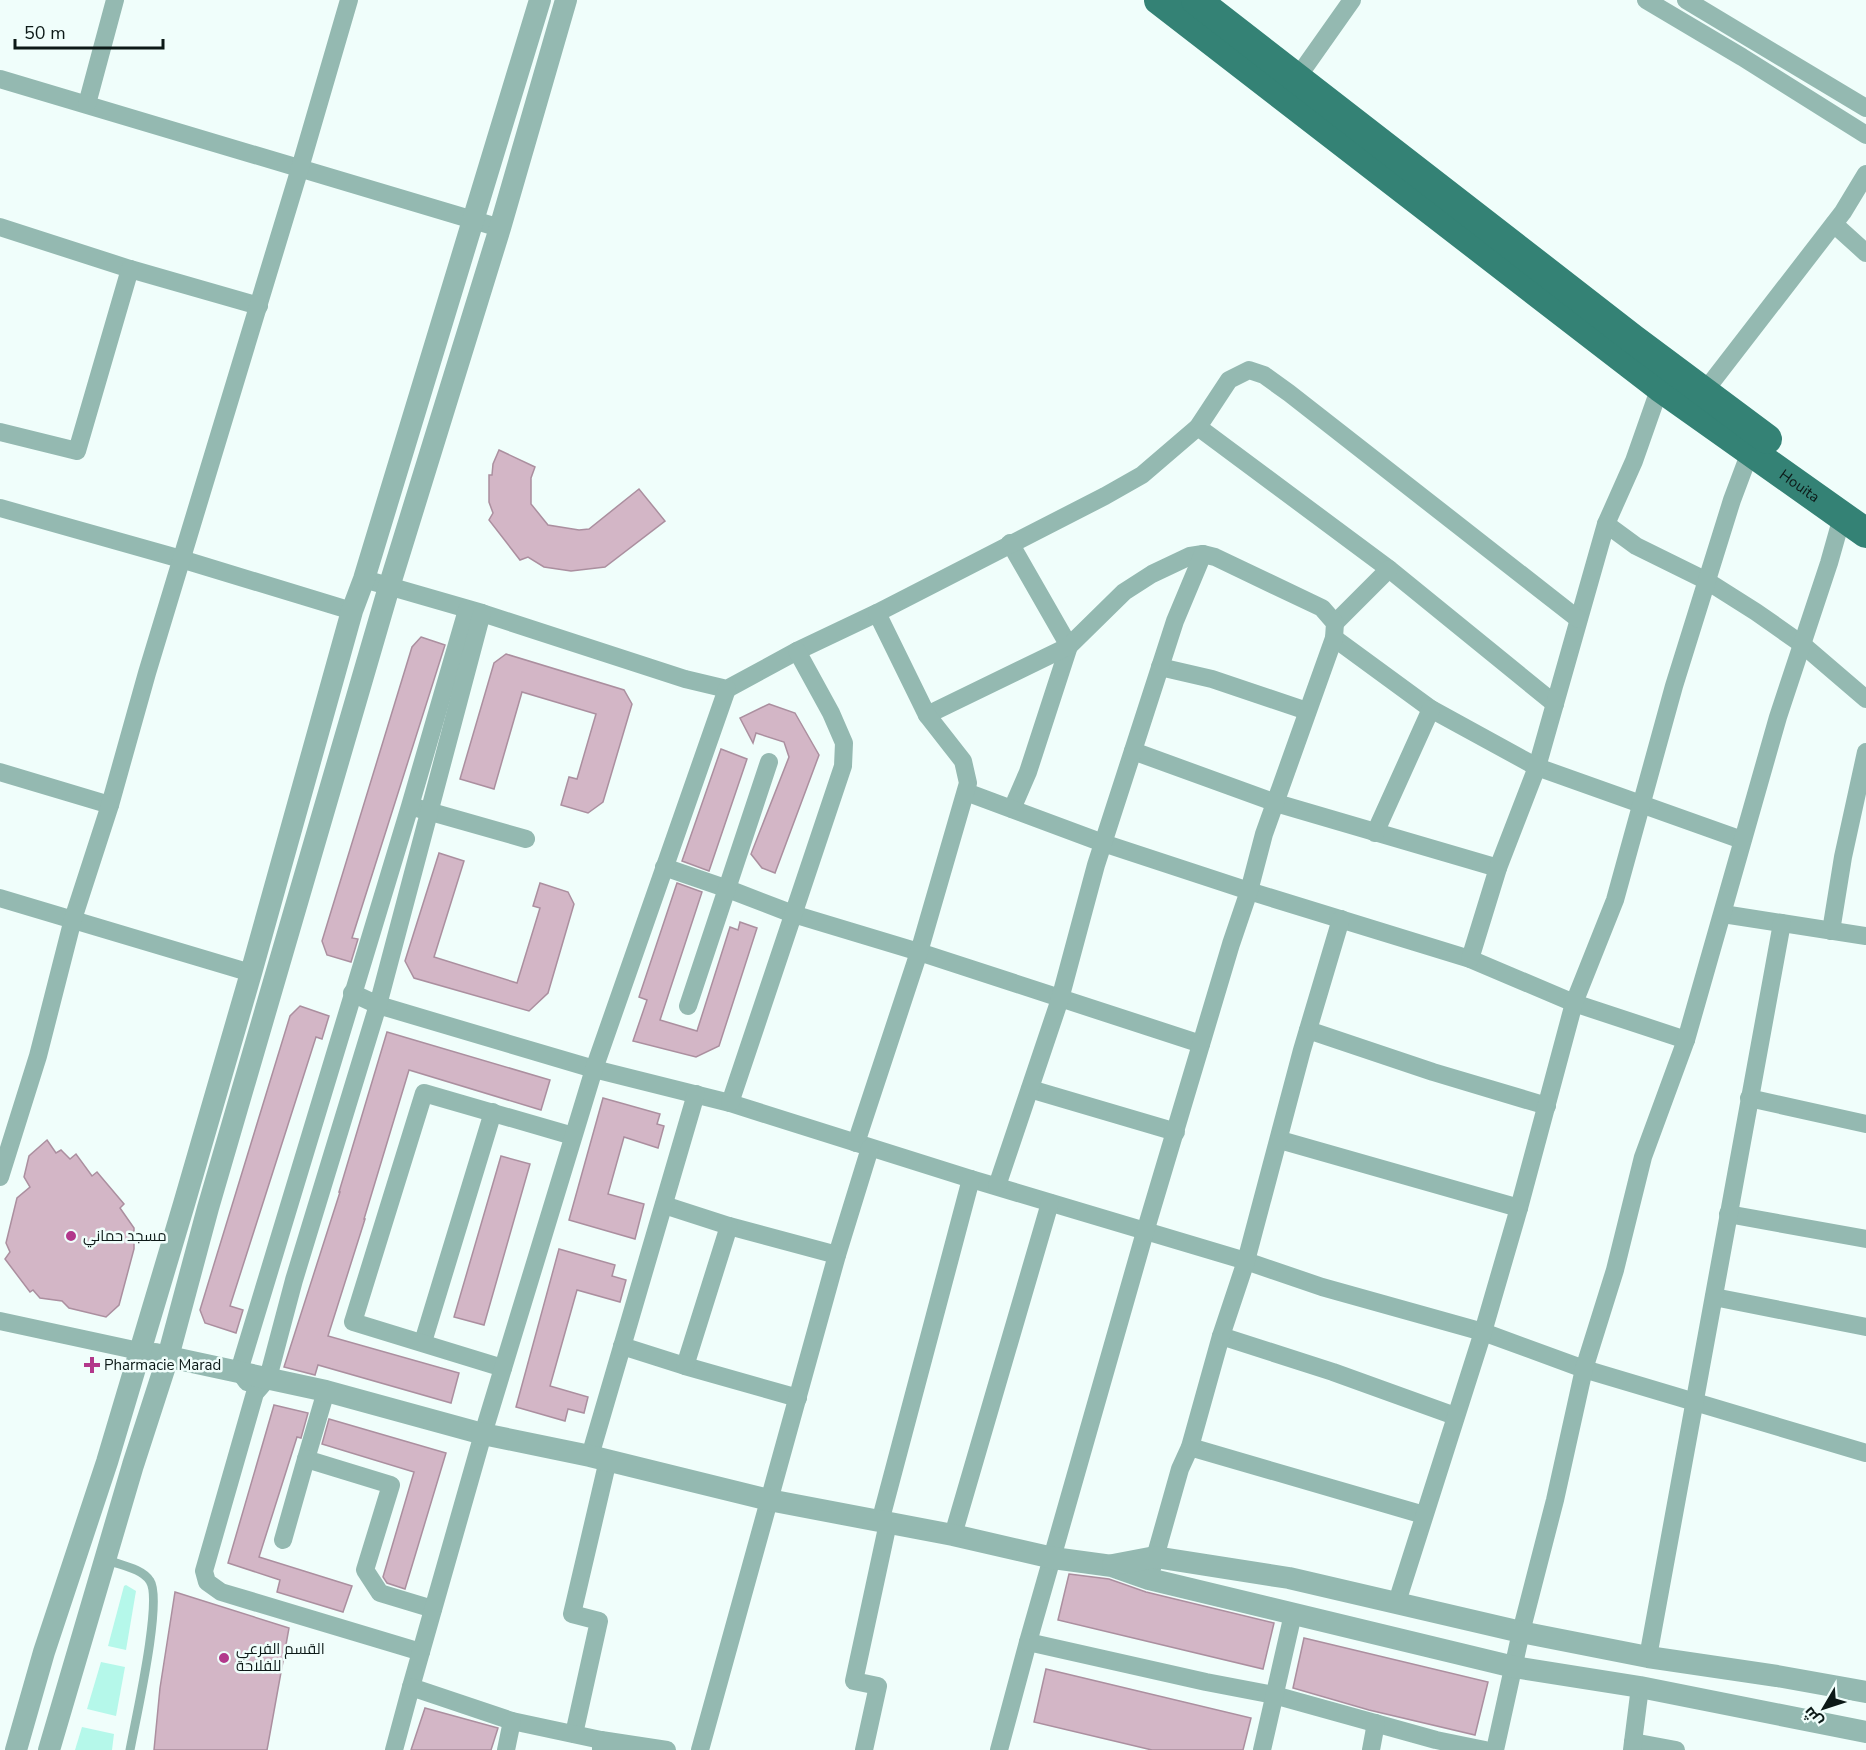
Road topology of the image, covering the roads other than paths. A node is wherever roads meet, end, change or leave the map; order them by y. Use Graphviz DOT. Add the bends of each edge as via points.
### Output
graph roads {
  1 [pos="115,0"];
  2 [pos="349,0"];
  3 [pos="540,0"];
  4 [pos="566,0"];
  5 [pos="1159,0"];
  6 [pos="1196,0"];
  7 [pos="1352,0"];
  8 [pos="1646,0"];
  9 [pos="1686,0"];
  10 [pos="0,78"];
  11 [pos="1297,78"];
  12 [pos="87,104"];
  13 [pos="1866,108"];
  14 [pos="1866,135"];
  15 [pos="300,168"];
  16 [pos="1866,174"];
  17 [pos="474,219"];
  18 [pos="1834,224"];
  19 [pos="0,227"];
  20 [pos="500,228"];
  21 [pos="1866,253"];
  22 [pos="130,269"];
  23 [pos="259,306"];
  24 [pos="1660,387"];
  25 [pos="1704,392"];
  26 [pos="1198,427"];
  27 [pos="0,432"];
  28 [pos="1740,437"];
  29 [pos="0,508"];
  30 [pos="1854,512"];
  31 [pos="1606,524"];
  32 [pos="1866,533"];
  33 [pos="1010,543"];
  34 [pos="1203,554"];
  35 [pos="181,559"];
  36 [pos="1389,569"];
  37 [pos="364,579"];
  38 [pos="1707,581"];
  39 [pos="389,587"];
  40 [pos="352,611"];
  41 [pos="474,612"];
  42 [pos="877,613"];
  43 [pos="1578,619"];
  44 [pos="1334,630"];
  45 [pos="1803,645"];
  46 [pos="1069,646"];
  47 [pos="797,651"];
  48 [pos="1160,667"];
  49 [pos="727,689"];
  50 [pos="1866,699"];
  51 [pos="1555,704"];
  52 [pos="1431,710"];
  53 [pos="1308,711"];
  54 [pos="927,715"];
  55 [pos="1133,751"];
  56 [pos="1866,752"];
  57 [pos="769,762"];
  58 [pos="1537,767"];
  59 [pos="0,772"];
  60 [pos="966,792"];
  61 [pos="1276,803"];
  62 [pos="1642,804"];
  63 [pos="110,805"];
  64 [pos="410,806"];
  65 [pos="1012,809"];
  66 [pos="428,810"];
  67 [pos="1375,832"];
  68 [pos="526,839"];
  69 [pos="1742,840"];
  70 [pos="1103,843"];
  71 [pos="664,867"];
  72 [pos="1498,868"];
  73 [pos="728,889"];
  74 [pos="1249,891"];
  75 [pos="0,898"];
  76 [pos="793,914"];
  77 [pos="1723,914"];
  78 [pos="73,919"];
  79 [pos="1341,919"];
  80 [pos="1782,923"];
  81 [pos="1831,931"];
  82 [pos="1866,936"];
  83 [pos="919,952"];
  84 [pos="1470,959"];
  85 [pos="251,973"];
  86 [pos="352,993"];
  87 [pos="1060,999"];
  88 [pos="1574,1003"];
  89 [pos="378,1005"];
  90 [pos="688,1006"];
  91 [pos="1308,1029"];
  92 [pos="1686,1040"];
  93 [pos="1202,1044"];
  94 [pos="594,1069"];
  95 [pos="1030,1089"];
  96 [pos="696,1094"];
  97 [pos="1749,1098"];
  98 [pos="729,1103"];
  99 [pos="1547,1106"];
  100 [pos="493,1112"];
  101 [pos="1866,1124"];
  102 [pos="1176,1132"];
  103 [pos="573,1136"];
  104 [pos="1280,1140"];
  105 [pos="863,1146"];
  106 [pos="0,1177"];
  107 [pos="971,1179"];
  108 [pos="998,1186"];
  109 [pos="1050,1203"];
  110 [pos="664,1205"];
  111 [pos="1520,1208"];
  112 [pos="1728,1214"];
  113 [pos="729,1226"];
  114 [pos="1145,1232"];
  115 [pos="1866,1239"];
  116 [pos="837,1255"];
  117 [pos="1246,1261"];
  118 [pos="1714,1297"];
  119 [pos="0,1321"];
  120 [pos="1866,1327"];
  121 [pos="1483,1332"];
  122 [pos="1221,1336"];
  123 [pos="423,1342"];
  124 [pos="622,1346"];
  125 [pos="139,1351"];
  126 [pos="168,1357"];
  127 [pos="685,1366"];
  128 [pos="503,1368"];
  129 [pos="1584,1369"];
  130 [pos="238,1371"];
  131 [pos="261,1386"];
  132 [pos="326,1391"];
  133 [pos="798,1398"];
  134 [pos="1694,1402"];
  135 [pos="1455,1416"];
  136 [pos="483,1434"];
  137 [pos="1190,1447"];
  138 [pos="1866,1453"];
  139 [pos="599,1458"];
  140 [pos="306,1459"];
  141 [pos="769,1500"];
  142 [pos="1424,1515"];
  143 [pos="884,1522"];
  144 [pos="953,1535"];
  145 [pos="283,1540"];
  146 [pos="1155,1557"];
  147 [pos="1053,1558"];
  148 [pos="105,1559"];
  149 [pos="1112,1566"];
  150 [pos="1149,1579"];
  151 [pos="1397,1602"];
  152 [pos="433,1609"];
  153 [pos="1293,1614"];
  154 [pos="1521,1632"];
  155 [pos="1028,1642"];
  156 [pos="421,1652"];
  157 [pos="1648,1657"];
  158 [pos="1514,1667"];
  159 [pos="411,1687"];
  160 [pos="1640,1687"];
  161 [pos="1866,1692"];
  162 [pos="1274,1695"];
  163 [pos="512,1721"];
  164 [pos="1376,1723"];
  165 [pos="1866,1732"];
  166 [pos="574,1734"];
  167 [pos="601,1745"];
  168 [pos="1633,1746"];
  169 [pos="1002,1749"];
  170 [pos="16,1750"];
  171 [pos="49,1750"];
  172 [pos="130,1750"];
  173 [pos="394,1750"];
  174 [pos="506,1750"];
  175 [pos="667,1750"];
  176 [pos="700,1750"];
  177 [pos="864,1750"];
  178 [pos="1262,1750"];
  179 [pos="1371,1750"];
  180 [pos="1485,1750"];
  181 [pos="1495,1750"];
  182 [pos="1676,1750"];
  1 -- 12 [label="street"];
  2 -- 15 [label="street"];
  3 -- 17 [label="street"];
  4 -- 20 [label="street"];
  5 -- 24 [label="main road"];
  6 -- 11 [label="main road"];
  7 -- 11 [label="street"];
  8 -- 14 [label="street"];
  9 -- 13 [label="street"];
  10 -- 12 [label="street"];
  11 -- 25 [label="main road"];
  12 -- 15 [label="street"];
  15 -- 17 [label="street"];
  15 -- 23 [label="street"];
  16 -- 18 [label="street"];
  17 -- 20 [label="street"];
  17 -- 37 [label="street"];
  18 -- 21 [label="street"];
  18 -- 25 [label="street"];
  19 -- 22 [label="street"];
  20 -- 39 [label="street"];
  22 -- 23 [label="street"];
  22 -- 27 [label="street" via="77,451"];
  23 -- 35 [label="street"];
  24 -- 28 [label="main road"];
  24 -- 31 [label="street"];
  25 -- 28 [label="main road"];
  26 -- 33 [label="street" via="1142,475"];
  26 -- 36 [label="street"];
  26 -- 43 [label="street" via="1229,380 1249,370 1264,375"];
  28 -- 30 [label="main road, Houita"];
  28 -- 38 [label="street" via="1732,500"];
  29 -- 35 [label="street"];
  30 -- 32 [label="main road, Houita"];
  30 -- 45 [label="street" via="1829,563"];
  31 -- 38 [label="street" via="1636,546"];
  31 -- 43 [label="street"];
  33 -- 42 [label="street"];
  33 -- 46 [label="street"];
  34 -- 44 [label="street" via="1322,608"];
  34 -- 46 [label="street" via="1152,574 1124,592"];
  34 -- 48 [label="street"];
  35 -- 40 [label="street"];
  35 -- 63 [label="street"];
  36 -- 44 [label="street"];
  36 -- 51 [label="street"];
  37 -- 39 [label="street"];
  37 -- 40 [label="street"];
  38 -- 45 [label="street"];
  38 -- 62 [label="street"];
  39 -- 41 [label="street"];
  39 -- 126 [label="street"];
  40 -- 85 [label="street"];
  41 -- 49 [label="street"];
  41 -- 64 [label="street"];
  41 -- 66 [label="street"];
  42 -- 47 [label="street"];
  42 -- 54 [label="street"];
  43 -- 51 [label="street"];
  44 -- 52 [label="street"];
  44 -- 53 [label="street"];
  45 -- 50 [label="street"];
  45 -- 69 [label="street"];
  46 -- 54 [label="street"];
  46 -- 65 [label="street"];
  47 -- 49 [label="street"];
  47 -- 76 [label="street" via="844,742 843,766"];
  48 -- 53 [label="street" via="1212,679"];
  48 -- 55 [label="street"];
  49 -- 71 [label="street"];
  51 -- 58 [label="street"];
  52 -- 58 [label="street"];
  52 -- 67 [label="street"];
  53 -- 61 [label="street"];
  54 -- 60 [label="street" via="963,761"];
  55 -- 61 [label="street"];
  55 -- 70 [label="street"];
  56 -- 81 [label="street"];
  57 -- 73 [label="street"];
  58 -- 62 [label="street"];
  58 -- 72 [label="street"];
  59 -- 63 [label="street"];
  60 -- 65 [label="street"];
  60 -- 83 [label="street"];
  61 -- 67 [label="street"];
  61 -- 74 [label="street"];
  62 -- 69 [label="street"];
  62 -- 88 [label="street" via="1615,900"];
  63 -- 78 [label="street"];
  64 -- 66 [label="street"];
  64 -- 86 [label="street"];
  65 -- 70 [label="street"];
  66 -- 68 [label="street"];
  66 -- 89 [label="street"];
  67 -- 72 [label="street"];
  69 -- 77 [label="street"];
  70 -- 74 [label="street"];
  70 -- 87 [label="street"];
  71 -- 73 [label="street"];
  71 -- 94 [label="street"];
  72 -- 84 [label="street"];
  73 -- 76 [label="street"];
  73 -- 90 [label="street"];
  74 -- 79 [label="street"];
  74 -- 93 [label="street"];
  75 -- 78 [label="street"];
  76 -- 83 [label="street"];
  76 -- 98 [label="street"];
  77 -- 80 [label="street"];
  77 -- 92 [label="street"];
  78 -- 85 [label="street"];
  78 -- 106 [label="street" via="38,1056"];
  79 -- 84 [label="street"];
  79 -- 91 [label="street"];
  80 -- 81 [label="street"];
  80 -- 97 [label="street"];
  81 -- 82 [label="street"];
  83 -- 87 [label="street"];
  83 -- 105 [label="street"];
  84 -- 88 [label="street"];
  85 -- 125 [label="street"];
  86 -- 89 [label="street"];
  86 -- 130 [label="street"];
  87 -- 93 [label="street"];
  87 -- 95 [label="street"];
  88 -- 92 [label="street"];
  88 -- 99 [label="street"];
  89 -- 94 [label="street"];
  89 -- 131 [label="street"];
  91 -- 99 [label="street"];
  91 -- 104 [label="street"];
  92 -- 129 [label="street" via="1643,1157 1615,1270"];
  93 -- 102 [label="street"];
  94 -- 96 [label="street"];
  94 -- 103 [label="street"];
  95 -- 102 [label="street"];
  95 -- 108 [label="street"];
  96 -- 98 [label="street"];
  96 -- 110 [label="street"];
  97 -- 101 [label="street"];
  97 -- 112 [label="street"];
  98 -- 105 [label="street"];
  99 -- 111 [label="street"];
  100 -- 103 [label="street"];
  100 -- 123 [label="street"];
  100 -- 123 [label="street" via="424,1093 353,1322"];
  102 -- 114 [label="street"];
  103 -- 128 [label="street"];
  104 -- 111 [label="street"];
  104 -- 117 [label="street"];
  105 -- 107 [label="street"];
  105 -- 116 [label="street"];
  107 -- 108 [label="street"];
  107 -- 143 [label="street"];
  108 -- 109 [label="street"];
  109 -- 114 [label="street"];
  109 -- 144 [label="street"];
  110 -- 113 [label="street"];
  110 -- 124 [label="street"];
  111 -- 121 [label="street"];
  112 -- 115 [label="street"];
  112 -- 118 [label="street"];
  113 -- 116 [label="street"];
  113 -- 127 [label="street"];
  114 -- 117 [label="street"];
  114 -- 147 [label="street"];
  116 -- 133 [label="street"];
  117 -- 121 [label="street" via="1322,1287"];
  117 -- 122 [label="street"];
  118 -- 120 [label="street"];
  118 -- 134 [label="street"];
  119 -- 125 [label="street"];
  121 -- 129 [label="street"];
  121 -- 135 [label="street"];
  122 -- 135 [label="street"];
  122 -- 137 [label="street"];
  123 -- 128 [label="street"];
  124 -- 127 [label="street"];
  124 -- 139 [label="street"];
  125 -- 126 [label="street"];
  125 -- 170 [label="street"];
  126 -- 130 [label="street"];
  126 -- 148 [label="street"];
  127 -- 133 [label="street"];
  128 -- 136 [label="street"];
  129 -- 134 [label="street"];
  129 -- 154 [label="street"];
  130 -- 131 [label="street"];
  131 -- 132 [label="street"];
  131 -- 156 [label="street" via="205,1565 207,1582 221,1592"];
  132 -- 136 [label="street"];
  132 -- 140 [label="street"];
  133 -- 141 [label="street"];
  134 -- 138 [label="street"];
  134 -- 157 [label="street"];
  135 -- 142 [label="street"];
  136 -- 139 [label="street"];
  136 -- 152 [label="street"];
  137 -- 142 [label="street"];
  137 -- 146 [label="street"];
  139 -- 141 [label="street"];
  139 -- 166 [label="street" via="572,1614 599,1621"];
  140 -- 145 [label="street"];
  140 -- 152 [label="street" via="391,1485 364,1570 380,1593"];
  141 -- 143 [label="street"];
  141 -- 176 [label="street"];
  142 -- 151 [label="street"];
  143 -- 144 [label="street"];
  143 -- 177 [label="street" via="854,1681 878,1686"];
  144 -- 147 [label="street"];
  146 -- 149 [label="street"];
  146 -- 150 [label="street"];
  146 -- 151 [label="street" via="1289,1578"];
  147 -- 149 [label="street"];
  147 -- 155 [label="street"];
  148 -- 171 [label="street"];
  148 -- 172 [label="lane" via="145,1576 153,1585 150,1638"];
  149 -- 150 [label="street"];
  150 -- 153 [label="street"];
  151 -- 154 [label="street"];
  152 -- 156 [label="street"];
  153 -- 158 [label="street"];
  153 -- 162 [label="street"];
  154 -- 157 [label="street"];
  154 -- 158 [label="street"];
  155 -- 162 [label="street"];
  155 -- 169 [label="street"];
  156 -- 159 [label="street"];
  157 -- 161 [label="street"];
  158 -- 160 [label="street"];
  158 -- 181 [label="street"];
  159 -- 163 [label="street"];
  159 -- 173 [label="street"];
  160 -- 165 [label="street"];
  160 -- 168 [label="street"];
  162 -- 164 [label="street"];
  162 -- 178 [label="street"];
  163 -- 166 [label="street"];
  163 -- 174 [label="street"];
  164 -- 179 [label="street"];
  164 -- 180 [label="street"];
  166 -- 167 [label="street"];
  167 -- 175 [label="street"];
  168 -- 182 [label="street"];
}
